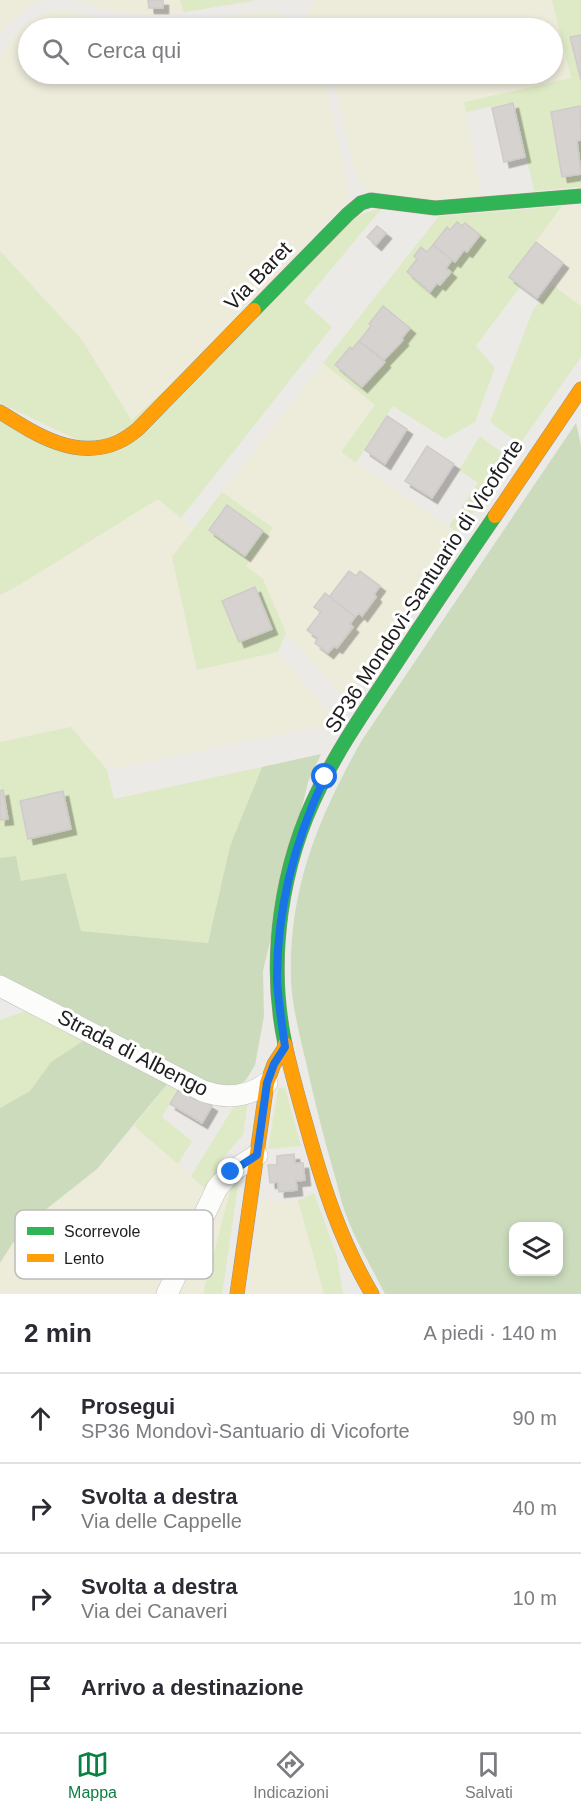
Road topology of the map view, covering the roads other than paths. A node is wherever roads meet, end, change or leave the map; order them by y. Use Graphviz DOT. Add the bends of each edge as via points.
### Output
graph roads {
  1 [pos="581,196"];
  2 [pos="581,389"];
  3 [pos="0,412"];
  4 [pos="0,986"];
  5 [pos="285,1047"];
  6 [pos="267,1083"];
  7 [pos="257,1155"];
  8 [pos="207,1210"];
  9 [pos="174,1279"];
  10 [pos="167,1294"];
  11 [pos="237,1294"];
  12 [pos="372,1294"];
  1 -- 3 [label="main road, Via Baret" via="435,208 375,200 361,203 138,429 109,448 89,450 56,442"];
  2 -- 5 [label="main road, SP36 Mondovì-Santuario di Vicoforte" via="403,651 347,739 310,808 290,872 280,925 277,979"];
  4 -- 6 [label="street, Strada di Albengo" via="203,1091 241,1096"];
  5 -- 6 [label="main road"];
  5 -- 12 [label="main road, SP36 Mondovì-Santuario di Vicoforte" via="326,1194 352,1258"];
  6 -- 7 [label="main road"];
  7 -- 8 [label="street" via="231,1172 217,1188"];
  7 -- 11 [label="main road"];
  9 -- 10 [label="street"];
}
